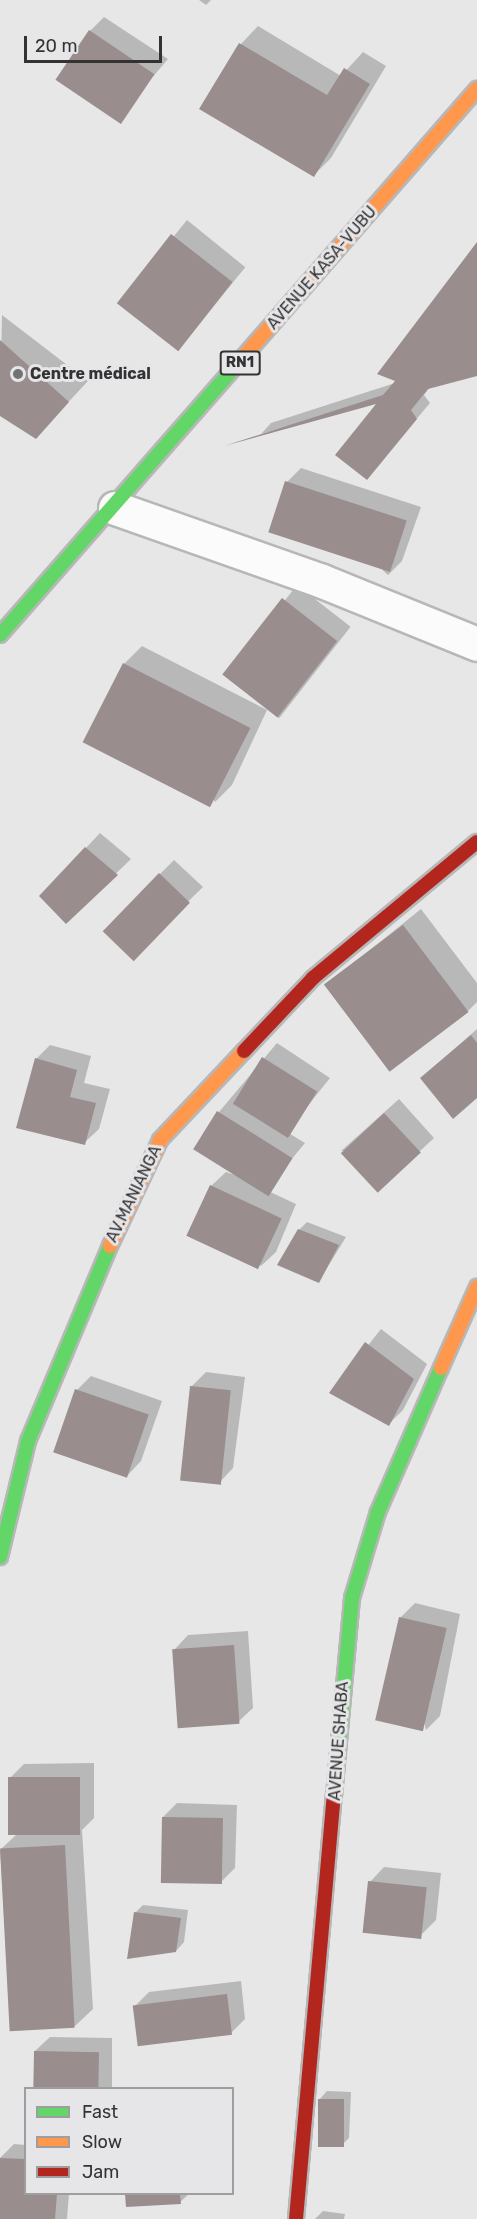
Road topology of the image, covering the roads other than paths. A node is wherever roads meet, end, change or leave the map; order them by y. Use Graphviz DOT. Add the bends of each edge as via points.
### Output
graph roads {
  1 [pos="477,89"];
  2 [pos="114,508"];
  3 [pos="0,635"];
  4 [pos="477,644"];
  5 [pos="477,842"];
  6 [pos="477,1287"];
  7 [pos="0,1557"];
  8 [pos="296,2219"];
  1 -- 2 [label="main road, AVENUE KASA-VUBU / RN1"];
  2 -- 3 [label="main road, AVENUE KASA-VUBU / RN1"];
  2 -- 4 [label="street" via="322,581"];
  5 -- 7 [label="main road, AV.MANIANGA" via="313,978 160,1140 93,1282 28,1441"];
  6 -- 8 [label="main road, AVENUE SHABA" via="378,1512 352,1598"];
}
